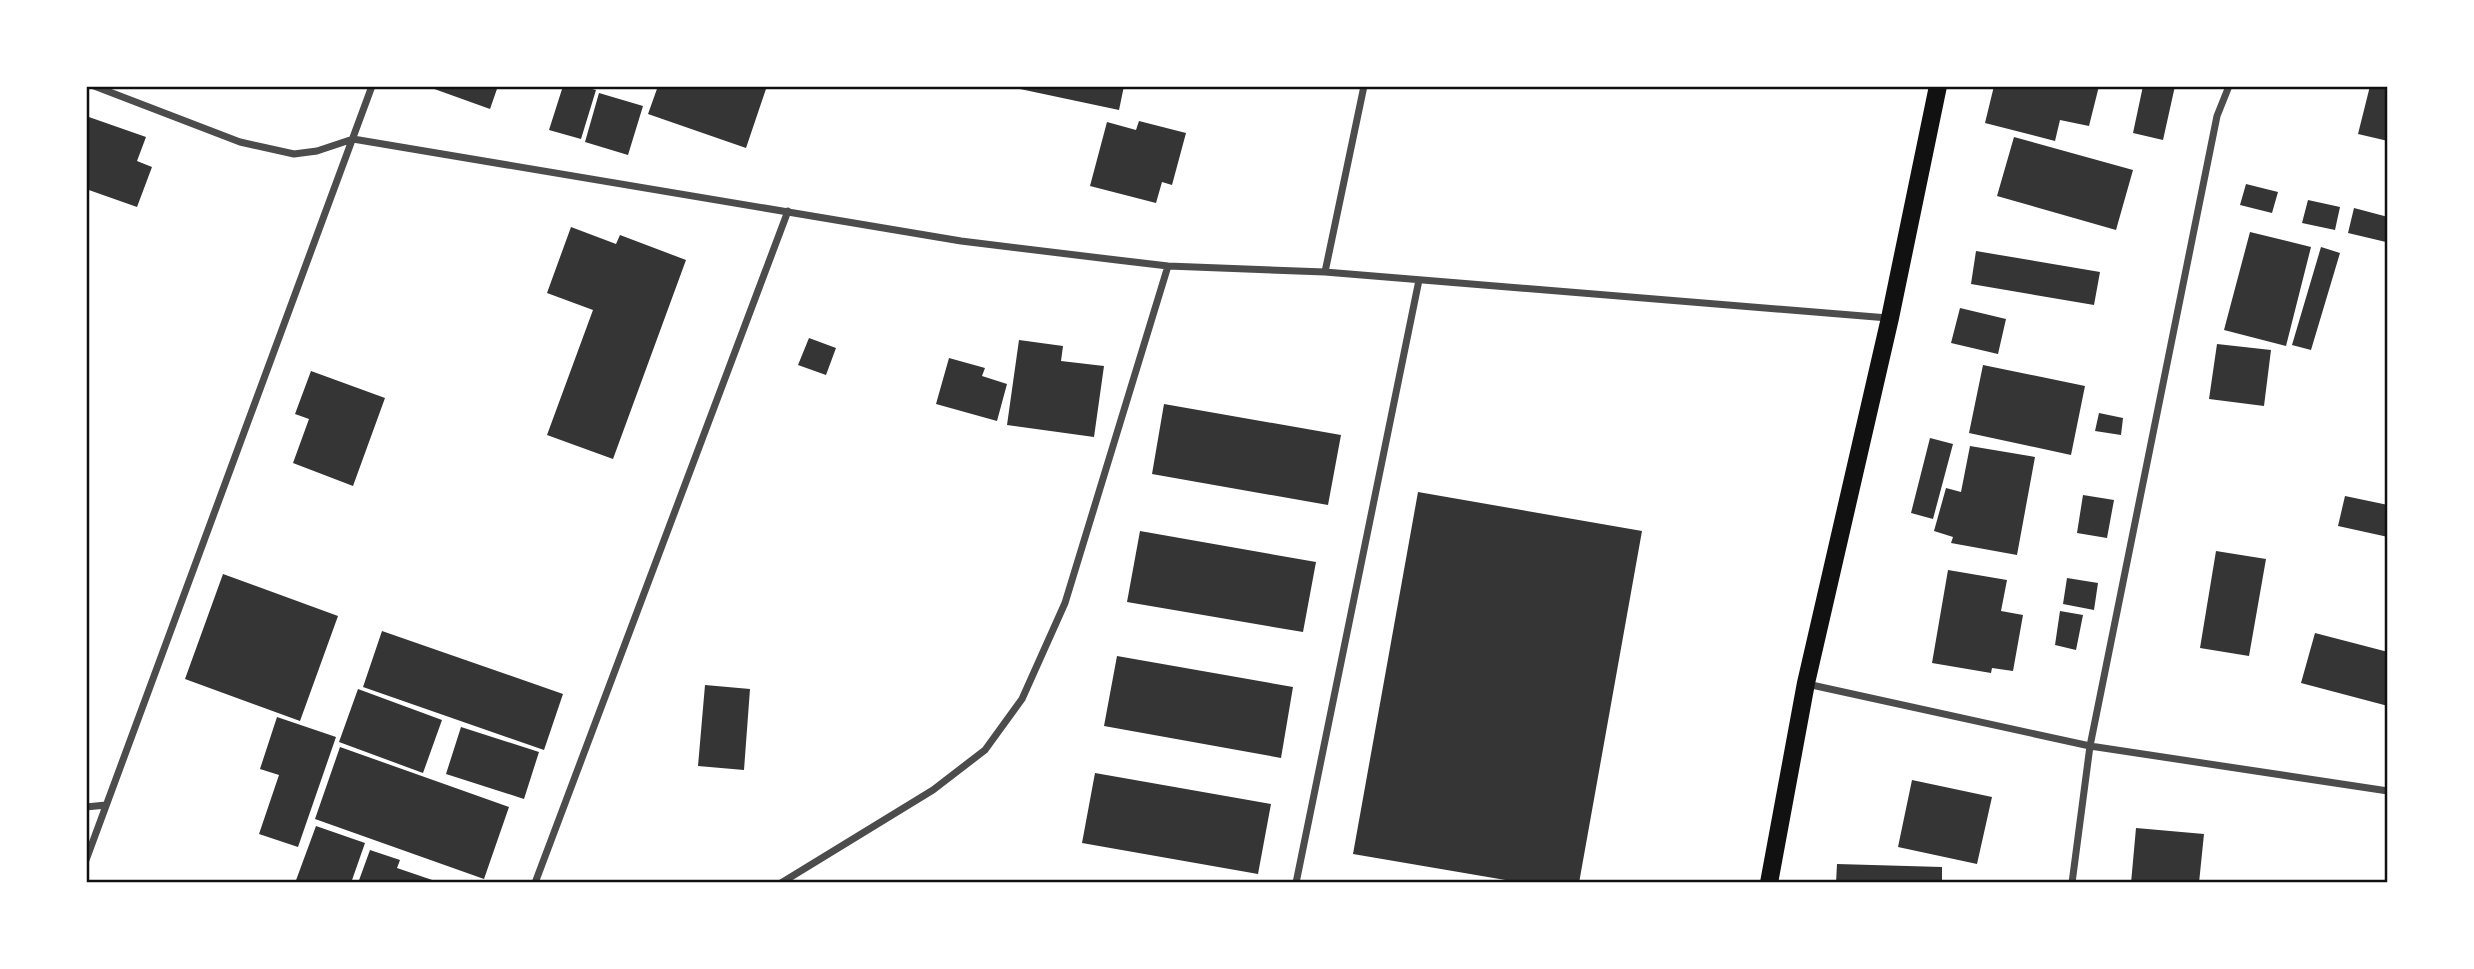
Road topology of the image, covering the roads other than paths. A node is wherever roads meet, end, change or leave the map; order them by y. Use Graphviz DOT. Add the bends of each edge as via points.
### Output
graph roads {
  1 [pos="94,86"];
  2 [pos="372,86"];
  3 [pos="1364,86"];
  4 [pos="1938,86"];
  5 [pos="2229,86"];
  6 [pos="353,139"];
  7 [pos="788,211"];
  8 [pos="1168,265"];
  9 [pos="1325,272"];
  10 [pos="1419,280"];
  11 [pos="1890,318"];
  12 [pos="1806,683"];
  13 [pos="2090,746"];
  14 [pos="2388,791"];
  15 [pos="106,805"];
  16 [pos="86,807"];
  17 [pos="86,860"];
  18 [pos="535,883"];
  19 [pos="781,883"];
  20 [pos="1296,883"];
  21 [pos="1769,883"];
  22 [pos="2072,883"];
  1 -- 6 [label="street" via="240,142 294,154"];
  2 -- 6 [label="street"];
  3 -- 9 [label="street"];
  4 -- 11 [label="main road"];
  5 -- 13 [label="street" via="2217,116"];
  6 -- 7 [label="street"];
  6 -- 15 [label="street"];
  7 -- 8 [label="street" via="961,242"];
  7 -- 18 [label="street"];
  8 -- 9 [label="street"];
  8 -- 19 [label="street" via="1065,603 1022,699 985,750 933,790"];
  9 -- 10 [label="street"];
  10 -- 11 [label="street"];
  10 -- 20 [label="street"];
  11 -- 12 [label="main road"];
  12 -- 13 [label="street"];
  12 -- 21 [label="main road"];
  13 -- 14 [label="street"];
  13 -- 22 [label="street"];
  15 -- 16 [label="street"];
  15 -- 17 [label="street"];
}
